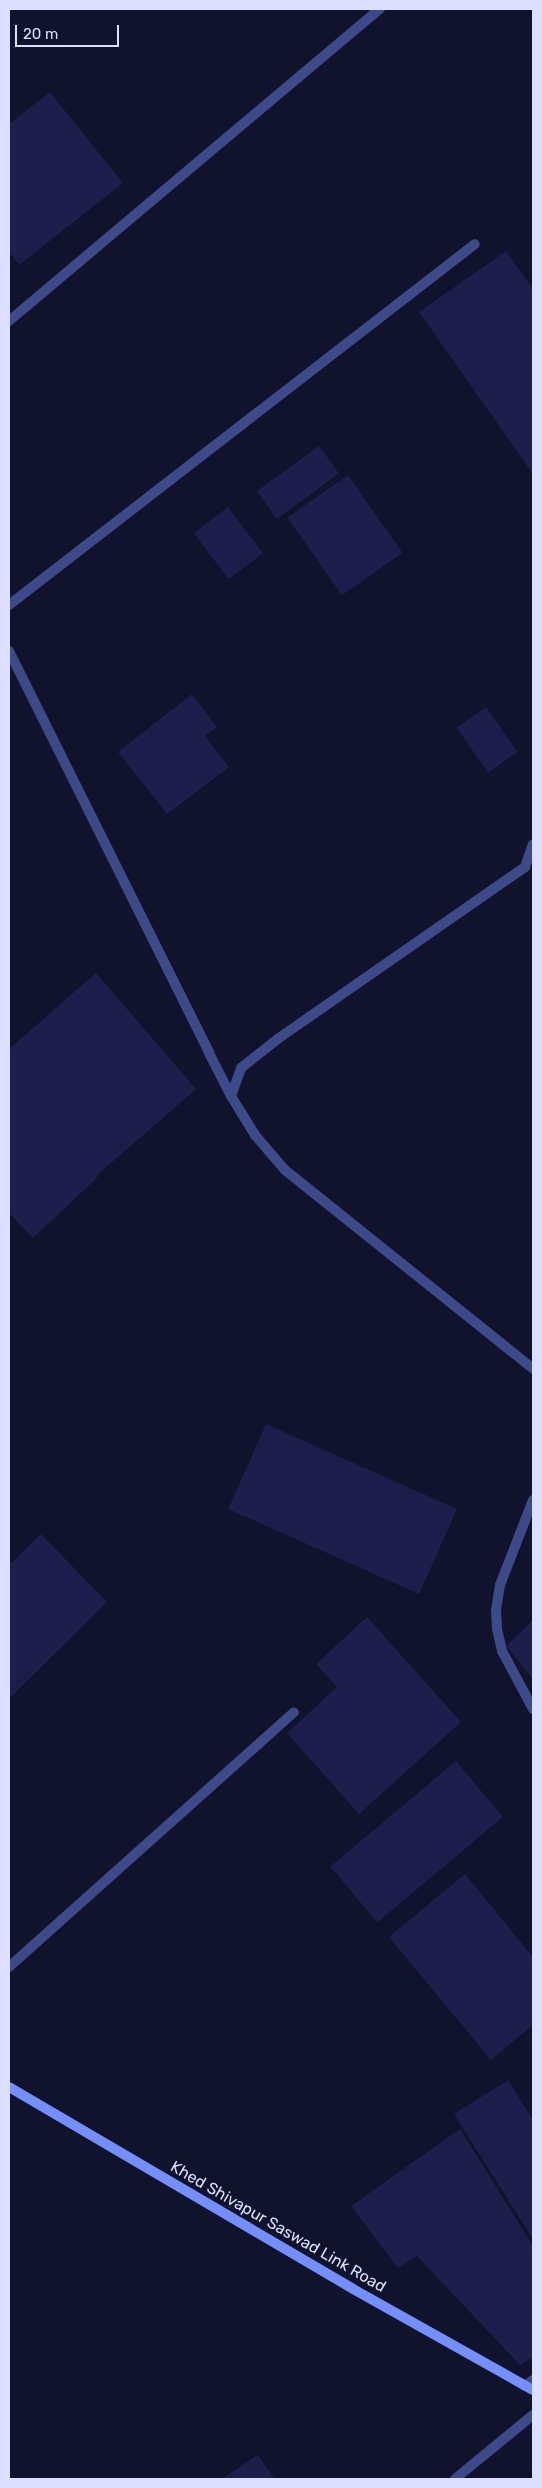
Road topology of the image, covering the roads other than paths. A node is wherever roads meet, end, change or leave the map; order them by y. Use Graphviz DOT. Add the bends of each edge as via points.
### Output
graph roads {
  1 [pos="380,9"];
  2 [pos="475,244"];
  3 [pos="9,321"];
  4 [pos="9,605"];
  5 [pos="9,651"];
  6 [pos="533,844"];
  7 [pos="231,1096"];
  8 [pos="533,1369"];
  9 [pos="533,1500"];
  10 [pos="533,1709"];
  11 [pos="294,1712"];
  12 [pos="9,1967"];
  13 [pos="9,2087"];
  14 [pos="531,2385"];
  15 [pos="533,2415"];
  16 [pos="455,2479"];
  1 -- 3 [label="lane"];
  2 -- 4 [label="lane"];
  5 -- 7 [label="lane"];
  6 -- 7 [label="lane" via="525,867 279,1038 241,1068"];
  7 -- 8 [label="lane" via="255,1135 285,1170"];
  9 -- 10 [label="lane" via="500,1585 496,1610 502,1651"];
  11 -- 12 [label="lane"];
  13 -- 14 [label="main road, Khed Shivapur Saswad Link Road" via="353,2289"];
  15 -- 16 [label="lane"];
}
